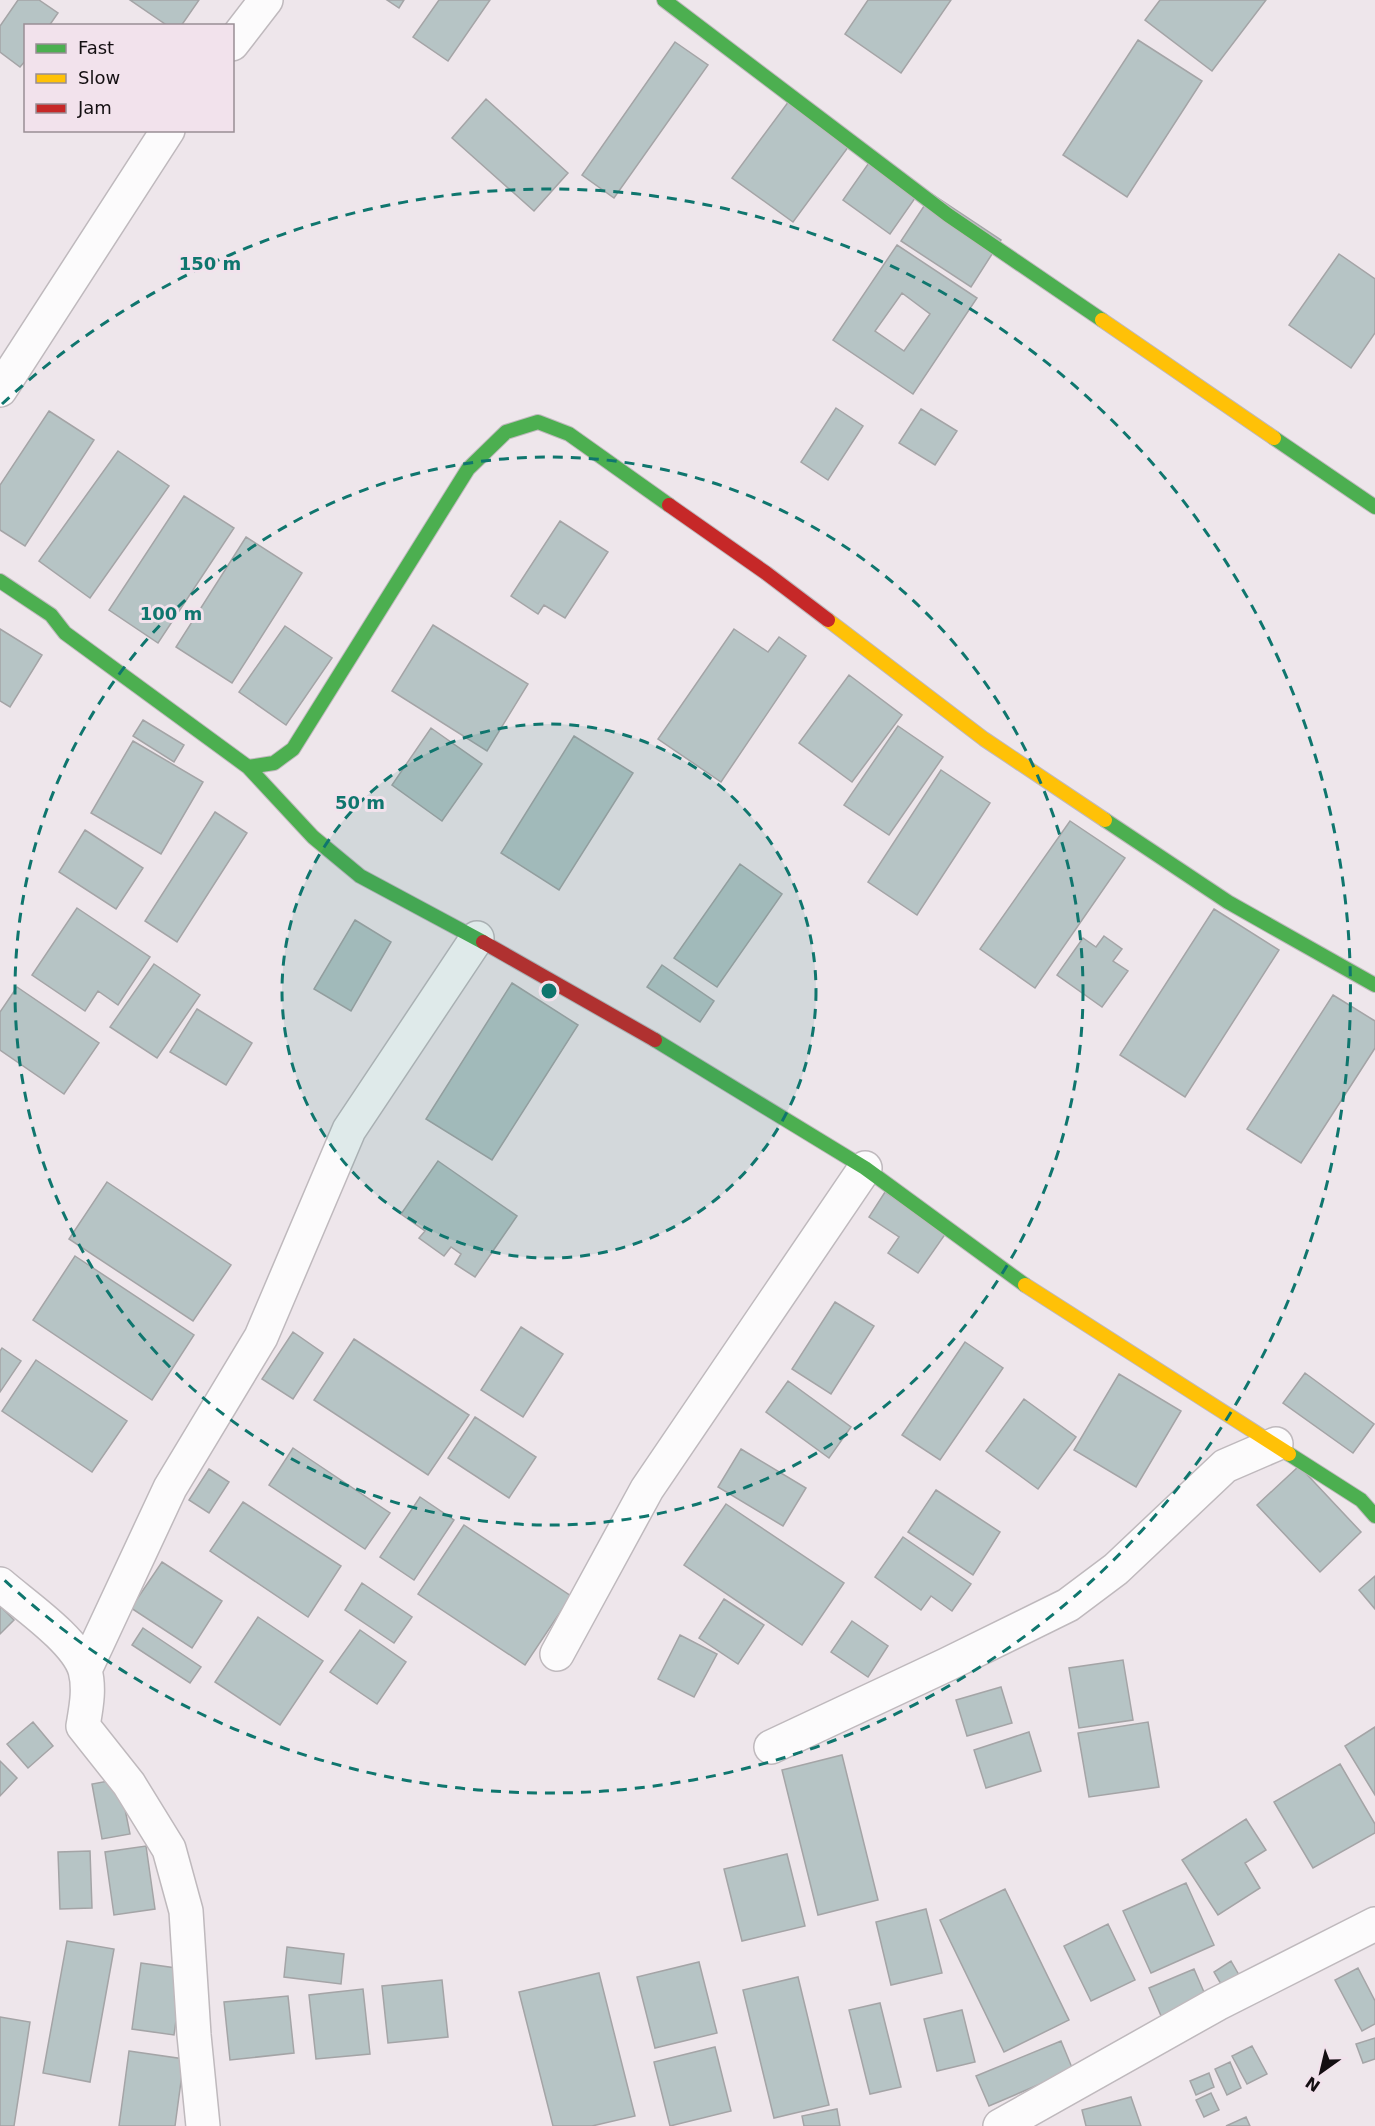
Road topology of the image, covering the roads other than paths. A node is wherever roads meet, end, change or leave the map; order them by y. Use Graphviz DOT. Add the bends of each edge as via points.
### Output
graph roads {
  1 [pos="266,0"];
  2 [pos="664,0"];
  3 [pos="234,41"];
  4 [pos="167,132"];
  5 [pos="0,390"];
  6 [pos="1375,507"];
  7 [pos="0,581"];
  8 [pos="248,767"];
  9 [pos="477,938"];
  10 [pos="1375,985"];
  11 [pos="865,1168"];
  12 [pos="1276,1444"];
  13 [pos="1375,1516"];
  14 [pos="0,1584"];
  15 [pos="557,1654"];
  16 [pos="85,1670"];
  17 [pos="771,1747"];
  18 [pos="1375,1924"];
  19 [pos="203,2126"];
  20 [pos="1000,2126"];
  1 -- 3 [label="street"];
  2 -- 6 [label="street" via="948,215"];
  4 -- 5 [label="street"];
  7 -- 8 [label="street" via="51,615 65,633"];
  8 -- 9 [label="street" via="313,837 360,876"];
  8 -- 10 [label="street" via="274,763 293,749 468,469 506,432 538,422 569,435 766,573 984,739 1228,902"];
  9 -- 11 [label="street" via="670,1048"];
  9 -- 16 [label="street" via="349,1130 261,1337 170,1488"];
  11 -- 12 [label="street" via="1031,1289"];
  11 -- 15 [label="street" via="647,1489"];
  12 -- 13 [label="street" via="1361,1500"];
  12 -- 17 [label="street" via="1225,1466 1116,1569 1068,1605"];
  14 -- 16 [label="street" via="71,1645"];
  16 -- 19 [label="street" via="88,1699 83,1726 129,1784 169,1849 186,1911"];
  18 -- 20 [label="street" via="1217,2004"];
}
